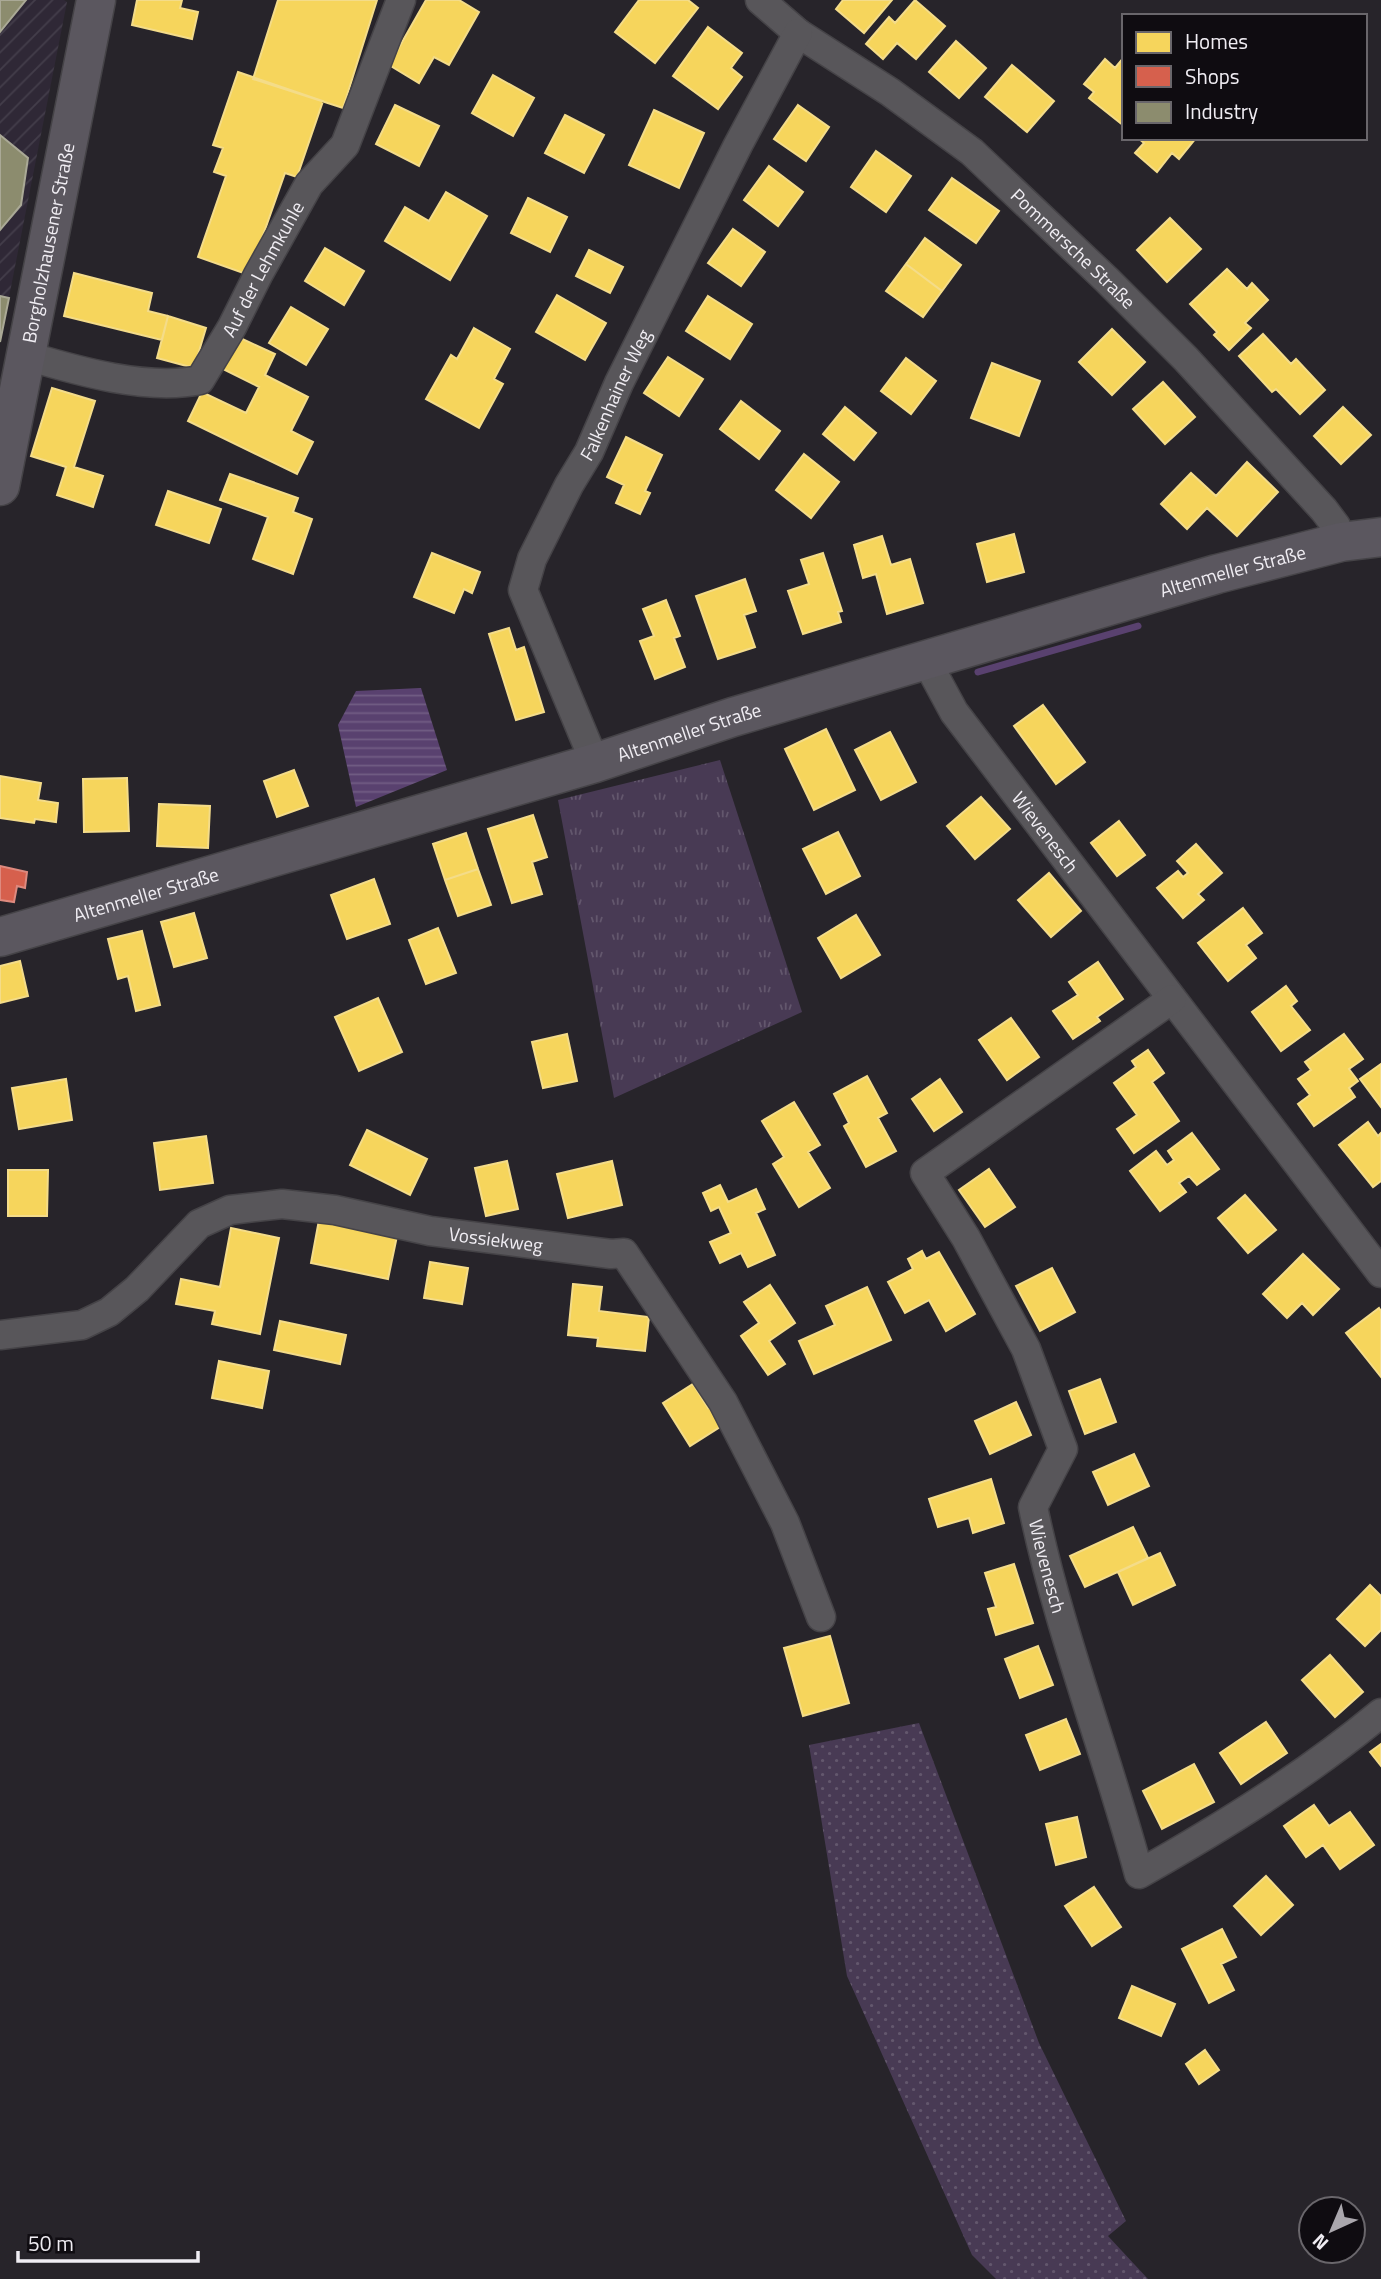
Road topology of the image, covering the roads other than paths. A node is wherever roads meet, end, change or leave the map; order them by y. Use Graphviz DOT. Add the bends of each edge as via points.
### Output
graph roads {
  1 [pos="96,0"];
  2 [pos="401,0"];
  3 [pos="760,0"];
  4 [pos="798,33"];
  5 [pos="27,356"];
  6 [pos="0,486"];
  7 [pos="1381,537"];
  8 [pos="1341,542"];
  9 [pos="926,660"];
  10 [pos="595,763"];
  11 [pos="0,937"];
  12 [pos="1171,999"];
  13 [pos="1381,1273"];
  14 [pos="0,1335"];
  15 [pos="821,1617"];
  16 [pos="1381,1713"];
  1 -- 5 [label="street, Borgholzhausener Straße"];
  2 -- 5 [label="street, Auf der Lehmkuhle" via="345,145 309,184 200,380 181,384 125,379"];
  3 -- 4 [label="street, Pommersche Straße"];
  4 -- 8 [label="street, Pommersche Straße" via="890,92 982,160 1186,359 1324,510"];
  4 -- 10 [label="street, Falkenhainer Weg" via="532,559 523,590"];
  5 -- 6 [label="street, Borgholzhausener Straße"];
  7 -- 8 [label="street, Altenmeller Straße"];
  8 -- 9 [label="street, Altenmeller Straße"];
  9 -- 10 [label="street, Altenmeller Straße"];
  9 -- 12 [label="street, Wievenesch" via="954,712"];
  10 -- 11 [label="street, Altenmeller Straße"];
  12 -- 13 [label="street, Wievenesch"];
  12 -- 16 [label="street, Wievenesch" via="925,1173 1026,1349 1063,1449 1033,1507 1056,1604 1139,1874 1271,1795"];
  14 -- 15 [label="street, Vossiekweg" via="82,1325 109,1312 199,1224 230,1210 282,1204 430,1231 624,1253 723,1402 785,1523"];
}
